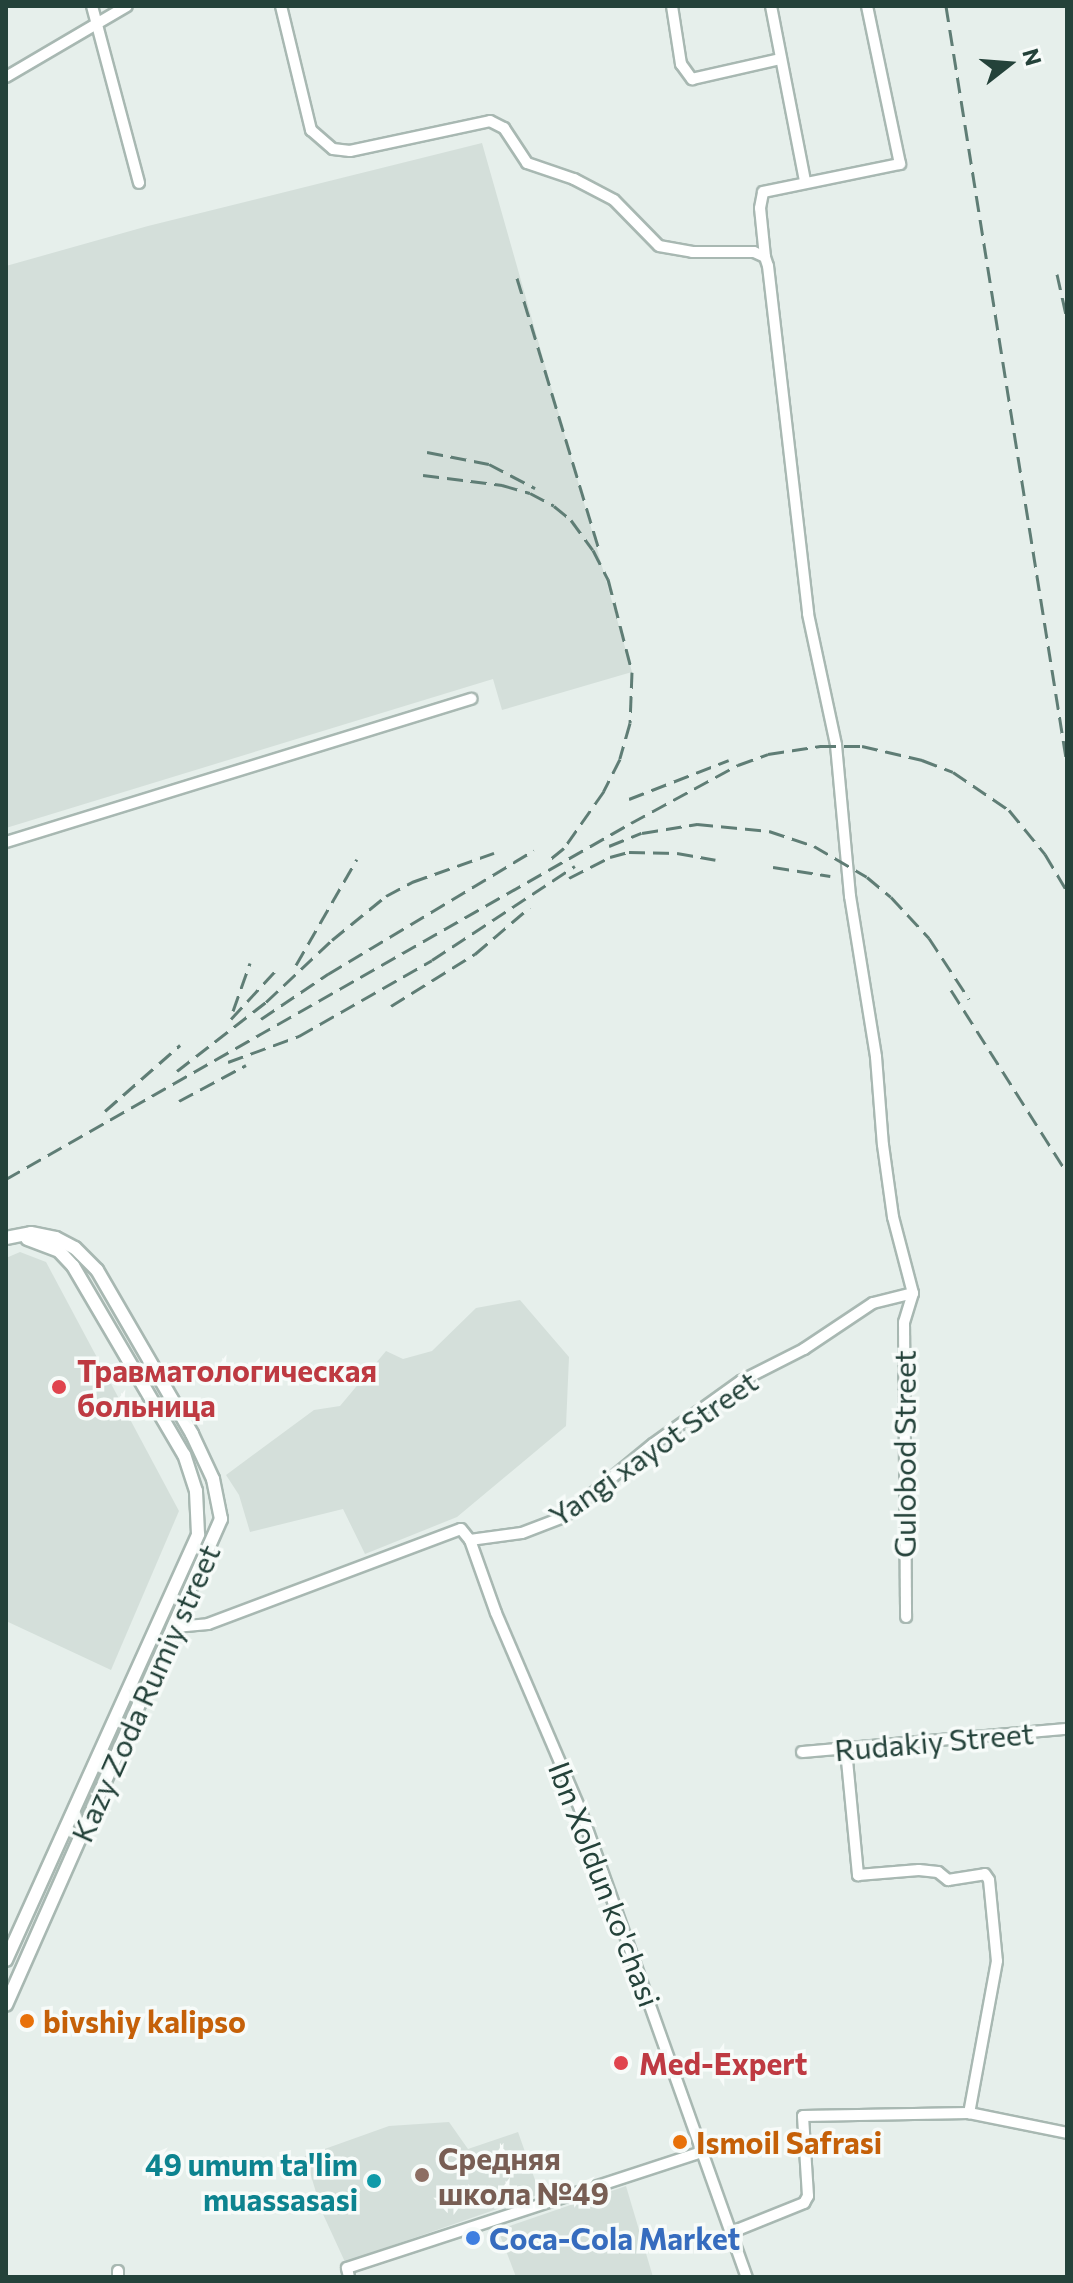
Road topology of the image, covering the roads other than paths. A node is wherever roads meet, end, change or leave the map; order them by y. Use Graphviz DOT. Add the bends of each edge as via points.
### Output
graph roads {
  1 [pos="92,6"];
  2 [pos="127,6"];
  3 [pos="281,6"];
  4 [pos="672,6"];
  5 [pos="771,6"];
  6 [pos="867,6"];
  7 [pos="95,28"];
  8 [pos="781,59"];
  9 [pos="6,77"];
  10 [pos="805,181"];
  11 [pos="139,183"];
  12 [pos="765,257"];
  13 [pos="472,699"];
  14 [pos="6,842"];
  15 [pos="11,1237"];
  16 [pos="913,1293"];
  17 [pos="470,1540"];
  18 [pos="906,1617"];
  19 [pos="175,1627"];
  20 [pos="1067,1729"];
  21 [pos="846,1750"];
  22 [pos="802,1752"];
  23 [pos="6,1960"];
  24 [pos="6,2005"];
  25 [pos="969,2113"];
  26 [pos="1067,2133"];
  27 [pos="702,2152"];
  28 [pos="732,2232"];
  29 [pos="348,2272"];
  30 [pos="747,2277"];
  1 -- 7 [label="street"];
  2 -- 7 [label="street"];
  3 -- 12 [label="street" via="311,130 333,149 350,151 490,121 504,128 527,163 614,200 659,246"];
  4 -- 8 [label="street" via="681,64 692,79"];
  5 -- 8 [label="street"];
  6 -- 10 [label="street" via="900,164"];
  7 -- 9 [label="street"];
  7 -- 11 [label="street"];
  8 -- 10 [label="street"];
  10 -- 12 [label="street" via="763,192"];
  12 -- 16 [label="street" via="808,614 836,745 850,896 876,1057 893,1217"];
  13 -- 14 [label="street"];
  15 -- 19 [label="street, Kazy Zoda Rumiy street" via="45,1235 75,1248 108,1284 213,1479 221,1519"];
  15 -- 23 [label="street, Kazy Zoda Rumiy street" via="50,1246 73,1266 184,1455 196,1491 198,1534"];
  16 -- 17 [label="street, Yangi xayot Street" via="873,1303 804,1349 741,1381 564,1517 522,1533"];
  16 -- 18 [label="street, Gulobod Street" via="904,1322"];
  17 -- 19 [label="street, Yangi xayot Street" via="461,1529 208,1624"];
  17 -- 27 [label="street, Ibn Xoldun ko'chasi" via="603,1870"];
  19 -- 24 [label="street, Kazy Zoda Rumiy street"];
  20 -- 21 [label="street, Rudakiy Street"];
  21 -- 22 [label="street, Rudakiy Street"];
  21 -- 25 [label="street" via="858,1875 919,1870 938,1872 948,1880 985,1874 989,1880 997,1961"];
  25 -- 26 [label="street"];
  25 -- 28 [label="street" via="803,2116 808,2196 804,2203"];
  27 -- 28 [label="street, Ibn Xoldun ko'chasi"];
  27 -- 29 [label="street"];
  28 -- 30 [label="street, Ibn Xoldun ko'chasi"];
}
